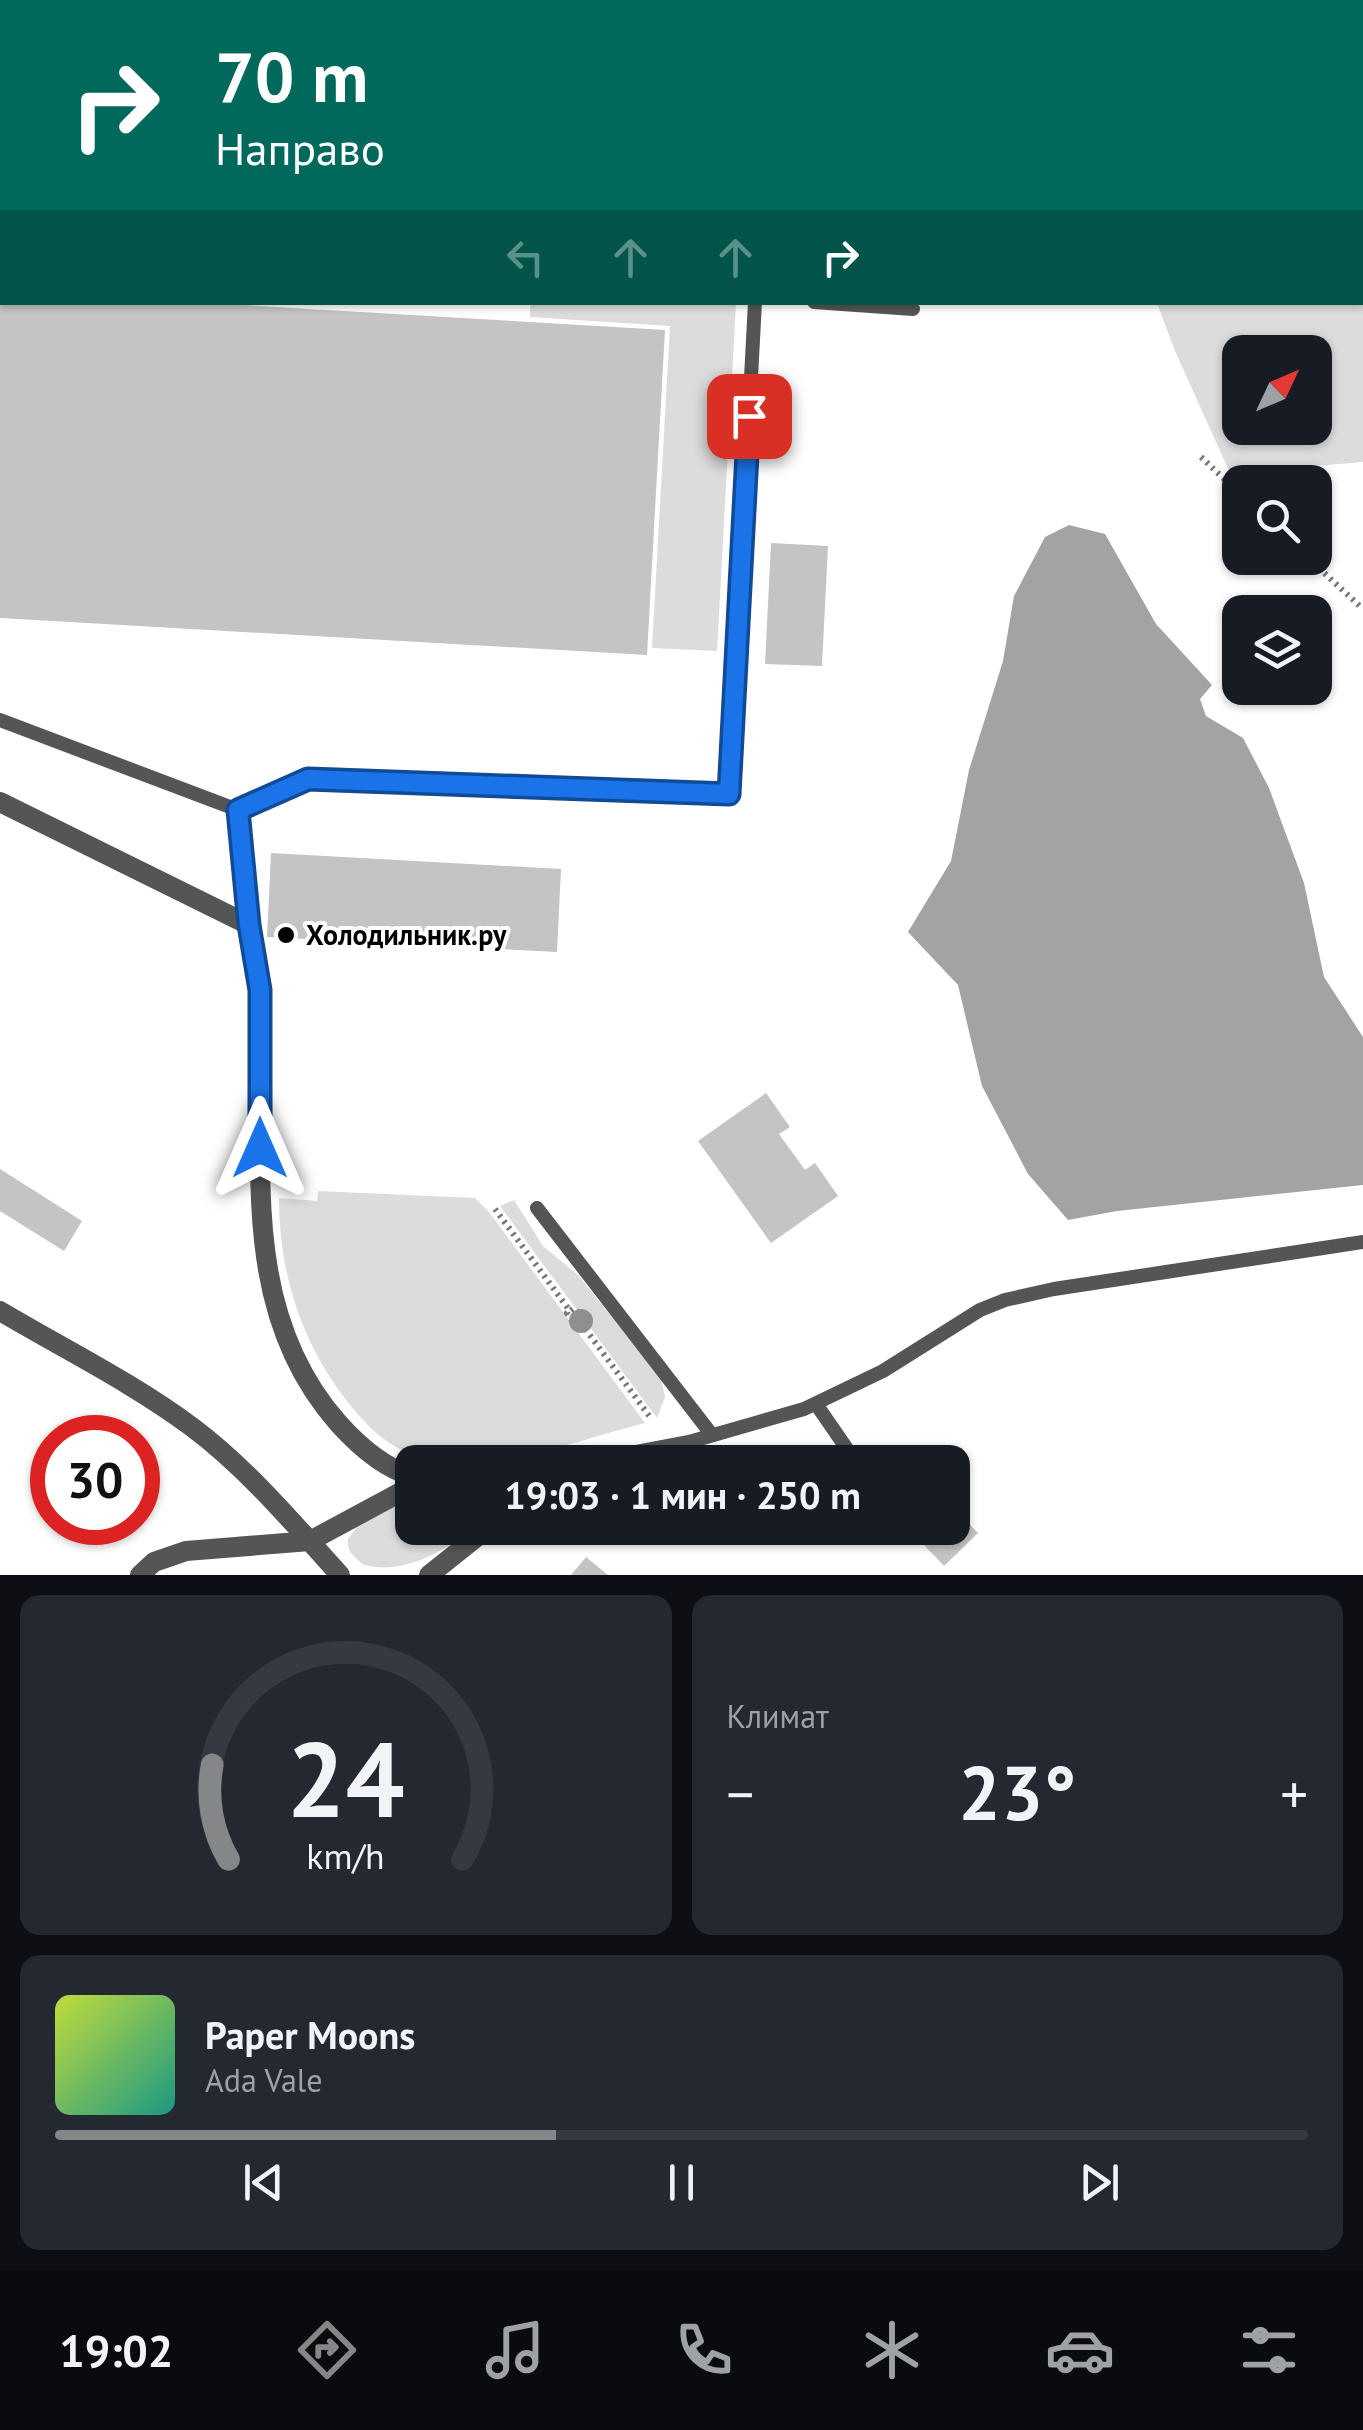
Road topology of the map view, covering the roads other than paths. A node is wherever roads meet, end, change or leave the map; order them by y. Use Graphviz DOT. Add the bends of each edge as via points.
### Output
graph roads {
  1 [pos="755,305"];
  2 [pos="856,305"];
  3 [pos="913,309"];
  4 [pos="0,720"];
  5 [pos="0,802"];
  6 [pos="238,810"];
  7 [pos="249,925"];
  8 [pos="537,1208"];
  9 [pos="1363,1242"];
  10 [pos="0,1311"];
  11 [pos="816,1404"];
  12 [pos="712,1435"];
  13 [pos="665,1445"];
  14 [pos="844,1445"];
  15 [pos="395,1467"];
  16 [pos="395,1495"];
  17 [pos="310,1541"];
  18 [pos="467,1545"];
  19 [pos="140,1575"];
  20 [pos="340,1575"];
  21 [pos="429,1575"];
  1 -- 6 [label="lane" via="729,794 308,779"];
  2 -- 3 [label="lane"];
  4 -- 6 [label="lane"];
  5 -- 7 [label="street"];
  6 -- 7 [label="lane"];
  7 -- 15 [label="street" via="260,990 260,1227 281,1326 331,1415"];
  8 -- 12 [label="lane"];
  9 -- 11 [label="lane" via="1005,1300"];
  10 -- 17 [label="street" via="194,1429"];
  11 -- 12 [label="lane"];
  11 -- 14 [label="lane"];
  12 -- 13 [label="lane"];
  16 -- 17 [label="street"];
  17 -- 19 [label="street" via="186,1551 154,1562"];
  17 -- 20 [label="street"];
  18 -- 21 [label="street"];
}
